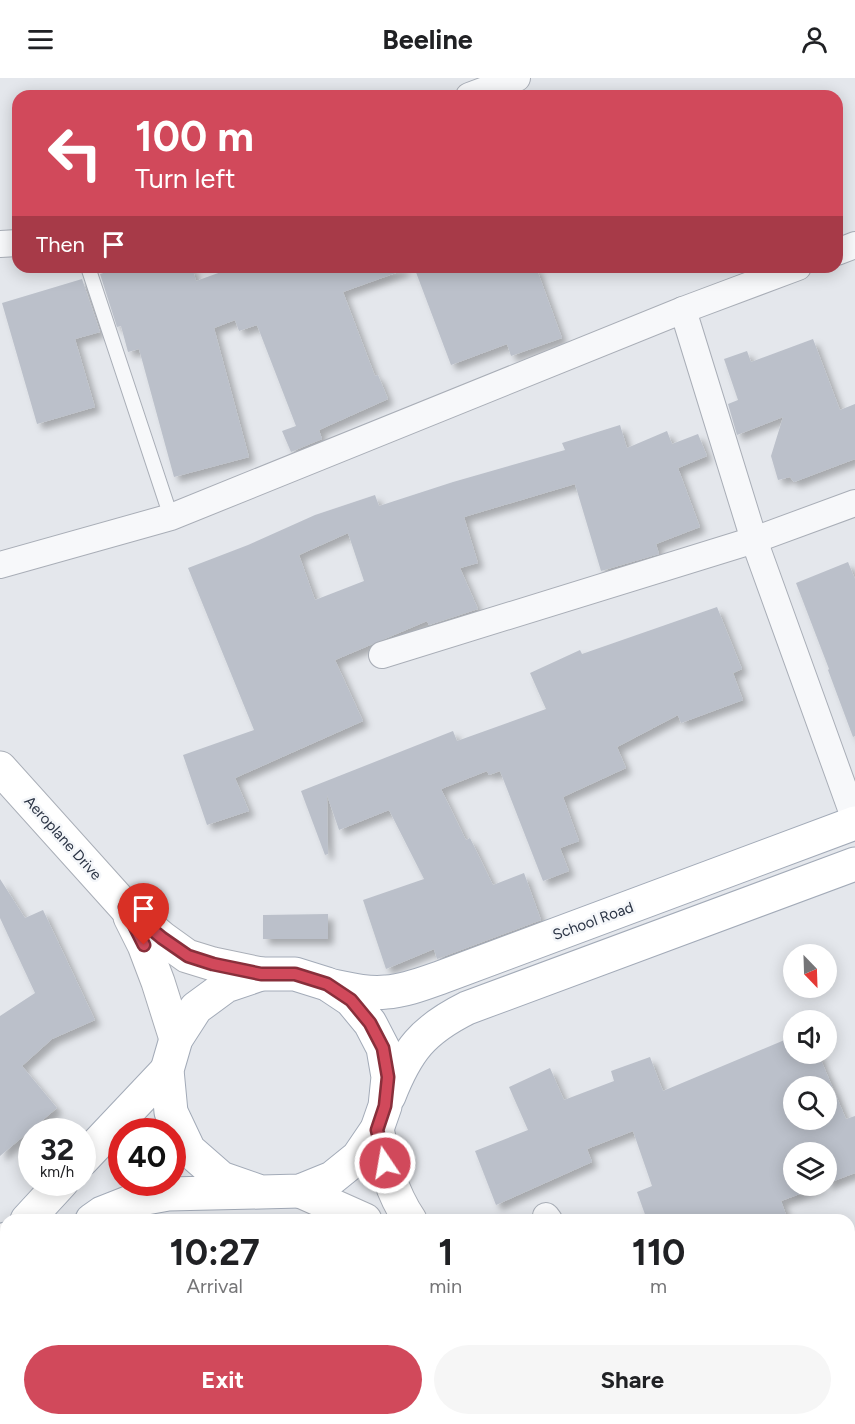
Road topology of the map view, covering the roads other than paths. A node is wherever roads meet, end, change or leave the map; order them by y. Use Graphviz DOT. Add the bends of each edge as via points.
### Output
graph roads {
  1 [pos="517,78"];
  2 [pos="485,90"];
  3 [pos="90,273"];
  4 [pos="782,273"];
  5 [pos="683,310"];
  6 [pos="855,503"];
  7 [pos="171,517"];
  8 [pos="754,540"];
  9 [pos="0,565"];
  10 [pos="382,655"];
  11 [pos="0,768"];
  12 [pos="855,822"];
  13 [pos="854,868"];
  14 [pos="125,907"];
  15 [pos="261,974"];
  16 [pos="327,984"];
  17 [pos="172,1055"];
  18 [pos="381,1118"];
  19 [pos="96,1144"];
  20 [pos="300,1191"];
  21 [pos="261,1192"];
  22 [pos="49,1196"];
  23 [pos="33,1214"];
  24 [pos="101,1214"];
  25 [pos="352,1214"];
  26 [pos="407,1214"];
  1 -- 2 [label="street"];
  3 -- 7 [label="lane"];
  4 -- 5 [label="street"];
  5 -- 7 [label="street"];
  5 -- 8 [label="street"];
  6 -- 8 [label="street"];
  7 -- 9 [label="street"];
  8 -- 10 [label="street"];
  8 -- 12 [label="street"];
  11 -- 14 [label="main road, Aeroplane Drive"];
  12 -- 16 [label="main road, School Road" via="414,986 387,992"];
  13 -- 18 [label="main road" via="447,1018 411,1052 399,1071"];
  14 -- 15 [label="main road" via="188,956"];
  14 -- 17 [label="main road" via="158,982"];
  15 -- 16 [label="main road" via="295,974"];
  15 -- 17 [label="main road" via="226,986 196,1008"];
  16 -- 18 [label="main road" via="351,1000 370,1023 383,1048 388,1077"];
  17 -- 19 [label="main road"];
  17 -- 21 [label="main road" via="171,1112 189,1150 221,1178"];
  18 -- 20 [label="main road" via="358,1157 332,1179"];
  18 -- 26 [label="main road" via="385,1163 392,1189"];
  20 -- 21 [label="main road"];
  20 -- 25 [label="main road"];
  21 -- 24 [label="main road" via="168,1194 135,1200"];
  22 -- 23 [label="main road"];
}
